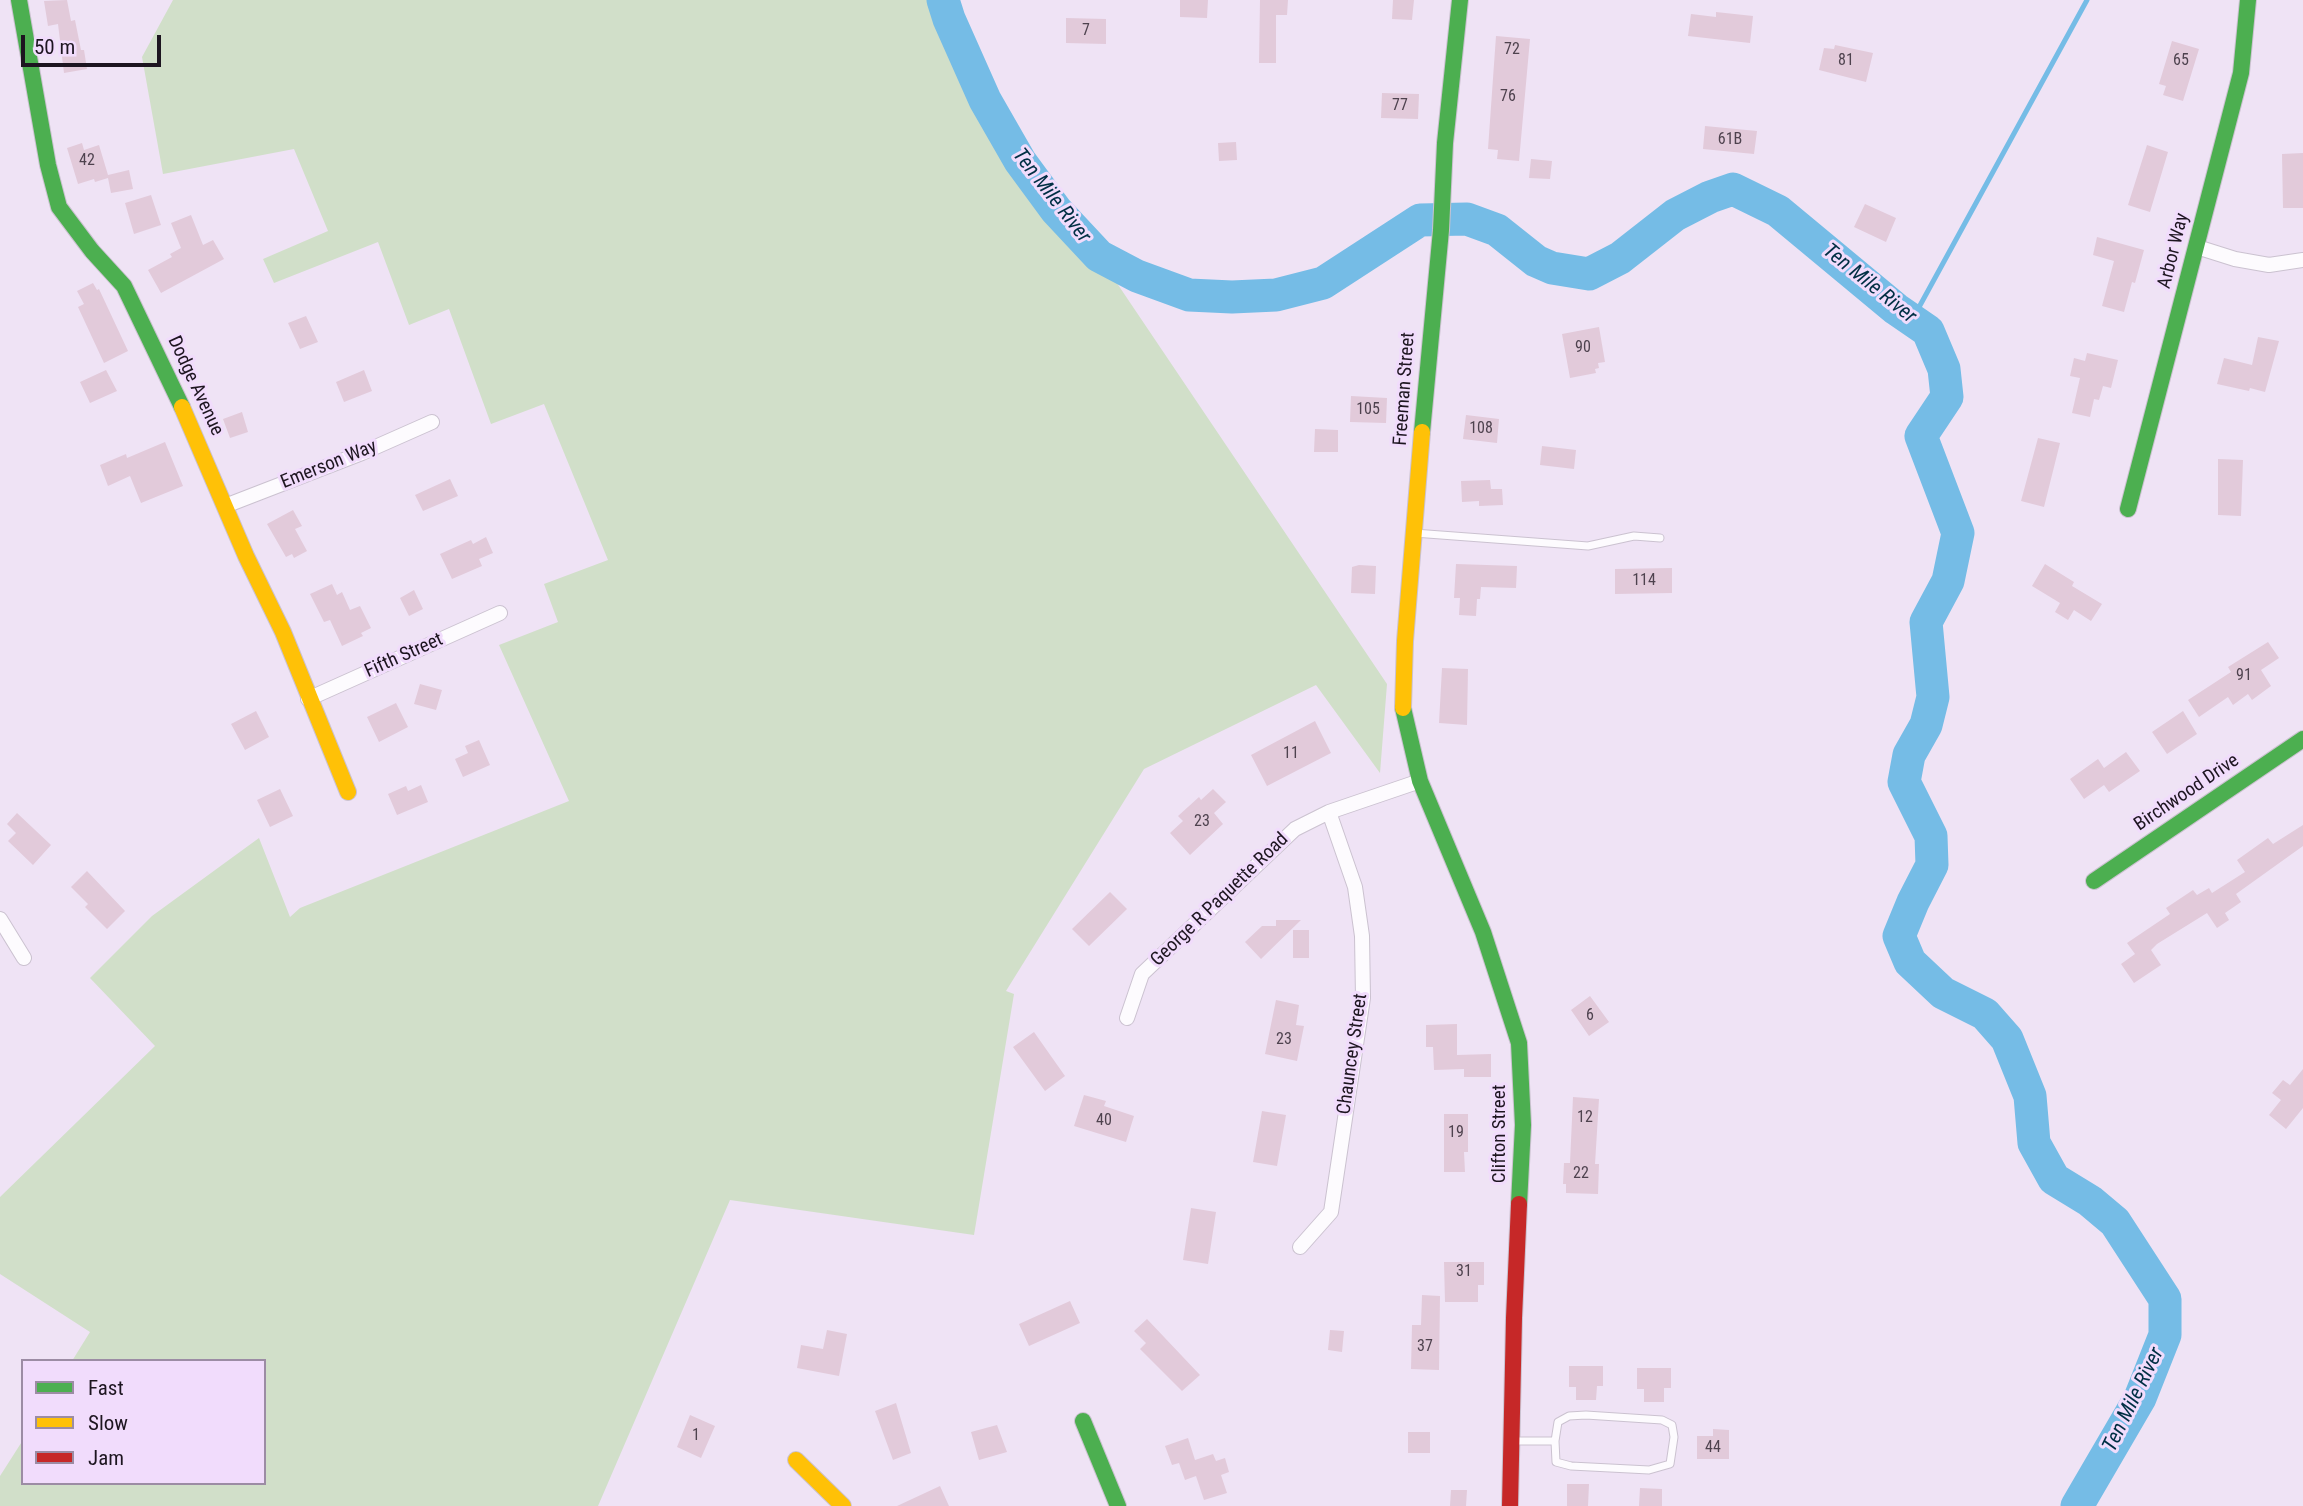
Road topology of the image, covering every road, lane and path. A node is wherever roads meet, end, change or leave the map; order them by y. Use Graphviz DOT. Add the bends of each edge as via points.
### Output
graph roads {
  1 [pos="19,0"];
  2 [pos="1460,0"];
  3 [pos="2248,0"];
  4 [pos="2197,247"];
  5 [pos="2303,260"];
  6 [pos="432,422"];
  7 [pos="225,506"];
  8 [pos="2128,509"];
  9 [pos="1413,533"];
  10 [pos="1660,538"];
  11 [pos="500,613"];
  12 [pos="308,699"];
  13 [pos="2303,739"];
  14 [pos="1420,781"];
  15 [pos="348,792"];
  16 [pos="1329,812"];
  17 [pos="2094,881"];
  18 [pos="0,919"];
  19 [pos="24,958"];
  20 [pos="1127,1018"];
  21 [pos="1300,1247"];
  22 [pos="1083,1421"];
  23 [pos="1511,1441"];
  24 [pos="1555,1441"];
  25 [pos="796,1460"];
  26 [pos="843,1506"];
  27 [pos="1118,1506"];
  28 [pos="1510,1506"];
  1 -- 7 [label="street, Dodge Avenue" via="59,207 124,286"];
  2 -- 9 [label="street, Freeman Street"];
  3 -- 4 [label="street, Arbor Way" via="2241,73"];
  4 -- 5 [label="street" via="2269,265"];
  4 -- 8 [label="street, Arbor Way"];
  6 -- 7 [label="street, Emerson Way"];
  7 -- 12 [label="street, Dodge Avenue" via="283,632"];
  9 -- 10 [label="lane" via="1588,546 1634,536"];
  9 -- 14 [label="street, Freeman Street" via="1403,706"];
  11 -- 12 [label="street, Fifth Street"];
  12 -- 15 [label="street, Dodge Avenue"];
  13 -- 17 [label="street, Birchwood Drive"];
  14 -- 16 [label="street, George R Paquette Road"];
  14 -- 23 [label="street, Clifton Street" via="1483,932 1519,1043 1523,1125"];
  16 -- 20 [label="street, George R Paquette Road" via="1295,829 1142,974"];
  16 -- 21 [label="street, Chauncey Street" via="1355,887 1363,998 1331,1212"];
  18 -- 19 [label="street"];
  22 -- 27 [label="street"];
  23 -- 24 [label="lane"];
  23 -- 28 [label="street, Clifton Street"];
  24 -- 24 [label="lane" via="1558,1422 1587,1415 1662,1420 1672,1425 1674,1437 1670,1464 1649,1471 1556,1462"];
  25 -- 26 [label="street"];
}
